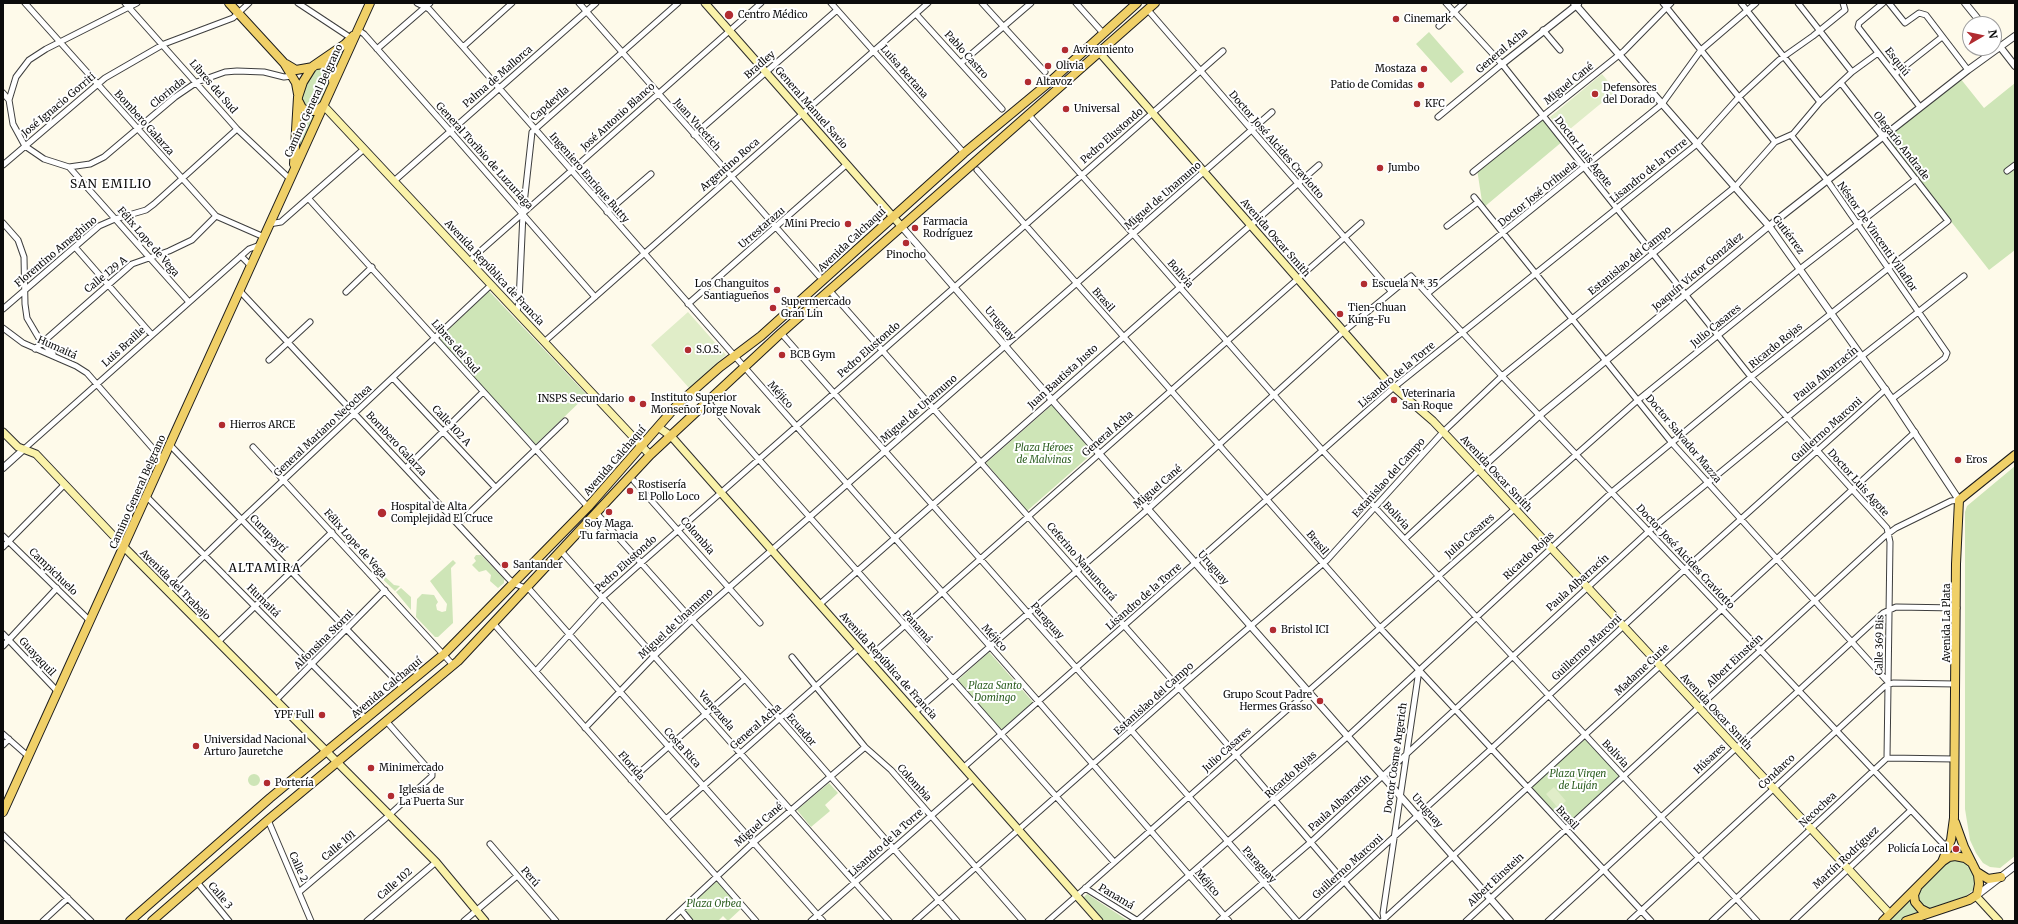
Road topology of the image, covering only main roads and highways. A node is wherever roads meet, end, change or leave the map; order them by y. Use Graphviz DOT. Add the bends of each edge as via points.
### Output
graph roads {
  1 [pos="229,3"];
  2 [pos="370,3"];
  3 [pos="705,3"];
  4 [pos="1138,3"];
  5 [pos="1155,3"];
  6 [pos="1131,9"];
  7 [pos="355,34"];
  8 [pos="1095,49"];
  9 [pos="284,63"];
  10 [pos="314,66"];
  11 [pos="333,81"];
  12 [pos="298,98"];
  13 [pos="322,106"];
  14 [pos="290,179"];
  15 [pos="893,216"];
  16 [pos="902,227"];
  17 [pos="658,427"];
  18 [pos="3,432"];
  19 [pos="671,436"];
  20 [pos="643,446"];
  21 [pos="650,455"];
  22 [pos="2015,455"];
  23 [pos="124,547"];
  24 [pos="331,757"];
  25 [pos="3,812"];
  26 [pos="1954,818"];
  27 [pos="1942,862"];
  28 [pos="1975,868"];
  29 [pos="2001,877"];
  30 [pos="1920,883"];
  31 [pos="1976,896"];
  32 [pos="1890,914"];
  33 [pos="1929,916"];
  34 [pos="130,921"];
  35 [pos="152,921"];
  36 [pos="485,921"];
  37 [pos="1100,921"];
  38 [pos="1883,921"];
  39 [pos="1906,921"];
  40 [pos="1999,921"];
  1 -- 9 [label="main road"];
  2 -- 7 [label="main road, Camino General Belgrano"];
  3 -- 15 [label="main road, General Manuel Savio"];
  4 -- 6 [label="main road, Avenida Calchaquí"];
  5 -- 8 [label="main road, Avenida Calchaquí"];
  6 -- 8 [label="main road"];
  6 -- 8 [label="main road, Avenida Calchaquí" via="1103,33"];
  7 -- 10 [label="main road, Camino General Belgrano"];
  7 -- 11 [label="main road, Camino General Belgrano"];
  8 -- 15 [label="main road, Avenida Calchaquí" via="1052,80"];
  8 -- 16 [label="main road, Avenida Calchaquí" via="1029,115"];
  8 -- 32 [label="main road, Avenida Oscar Smith" via="1393,388 1425,414 1479,470"];
  9 -- 10 [label="main road" via="296,70"];
  9 -- 12 [label="main road" via="296,83"];
  10 -- 11 [label="main road" via="329,66 333,72"];
  10 -- 12 [label="main road, Camino General Belgrano" via="305,79"];
  11 -- 13 [label="main road, Camino General Belgrano"];
  12 -- 13 [label="main road" via="302,108 307,112 316,111"];
  12 -- 14 [label="main road, Camino General Belgrano" via="295,158"];
  13 -- 14 [label="main road, Camino General Belgrano"];
  13 -- 20 [label="main road, Avenida República de Francia"];
  14 -- 23 [label="main road, Camino General Belgrano"];
  15 -- 16 [label="main road, General Manuel Savio"];
  15 -- 17 [label="main road, Avenida Calchaquí" via="762,336 734,356 678,404"];
  16 -- 19 [label="main road, Avenida Calchaquí"];
  17 -- 19 [label="main road, Avenida República de Francia"];
  17 -- 20 [label="main road, Avenida Calchaquí"];
  18 -- 23 [label="main road, Avenida del Trabajo" via="14,444 36,454"];
  19 -- 21 [label="main road, Avenida Calchaquí"];
  19 -- 37 [label="main road, Avenida República de Francia"];
  20 -- 21 [label="main road, Avenida República de Francia"];
  20 -- 24 [label="main road, Avenida Calchaquí" via="588,507 444,654 366,719"];
  21 -- 24 [label="main road, Avenida Calchaquí" via="453,665 387,722"];
  22 -- 26 [label="main road, Avenida La Plata" via="1959,500"];
  23 -- 24 [label="main road, Avenida del Trabajo"];
  23 -- 25 [label="main road, Camino General Belgrano"];
  24 -- 34 [label="main road, Avenida Calchaquí" via="270,798"];
  24 -- 35 [label="main road, Avenida Calchaquí" via="268,820"];
  24 -- 36 [label="main road, Avenida del Trabajo" via="436,862"];
  26 -- 27 [label="main road, Avenida La Plata" via="1948,849"];
  26 -- 28 [label="main road, Avenida La Plata" via="1960,839"];
  27 -- 28 [label="main road" via="1949,857 1958,856 1967,859"];
  27 -- 30 [label="main road, Avenida La Plata"];
  28 -- 29 [label="main road" via="1988,879"];
  28 -- 31 [label="main road, Avenida La Plata" via="1979,884"];
  30 -- 32 [label="main road, Avenida La Plata"];
  30 -- 33 [label="main road" via="1915,892 1915,902"];
  31 -- 33 [label="main road"];
  31 -- 40 [label="main road"];
  32 -- 38 [label="main road, Avenida La Plata"];
  33 -- 39 [label="main road"];
}
